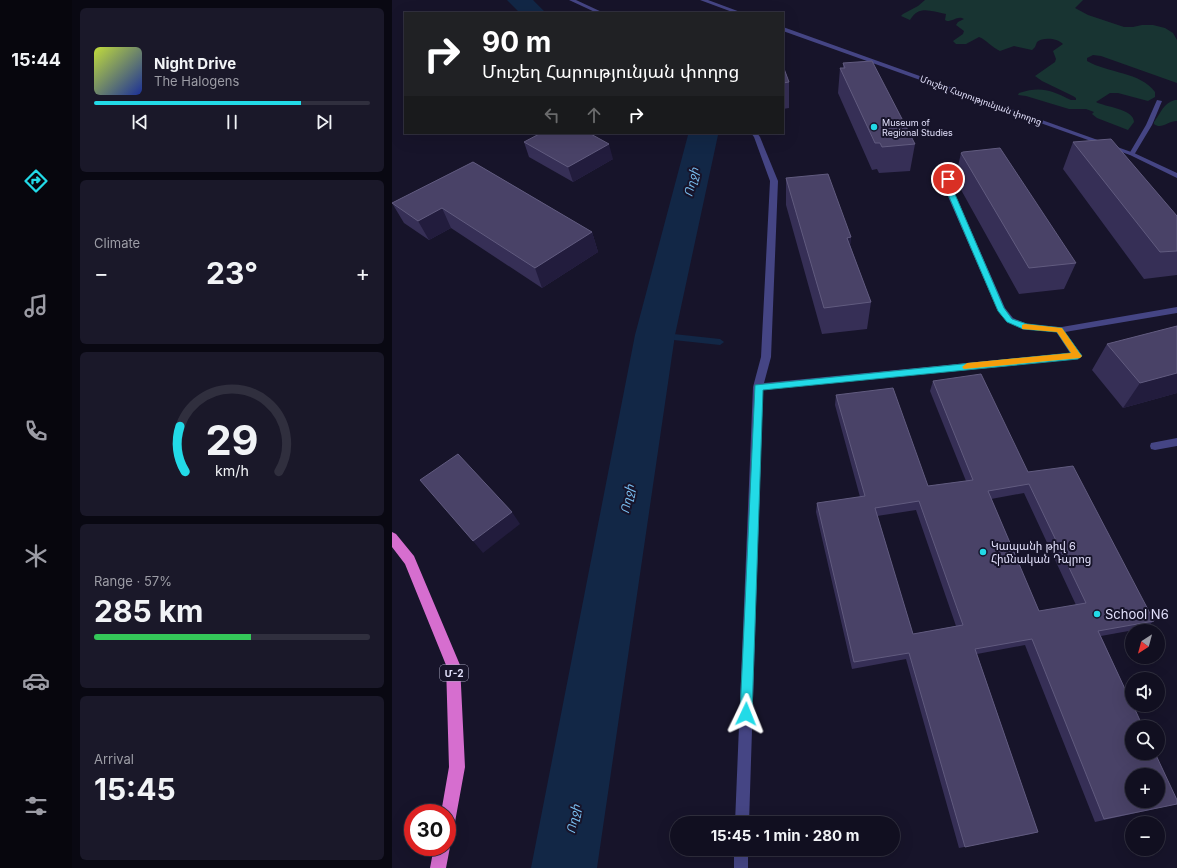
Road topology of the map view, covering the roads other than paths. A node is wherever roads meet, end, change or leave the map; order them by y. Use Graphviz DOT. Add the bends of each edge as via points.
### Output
graph roads {
  1 [pos="572,0"];
  2 [pos="702,0"];
  3 [pos="600,12"];
  4 [pos="737,12"];
  5 [pos="784,29"];
  6 [pos="1159,101"];
  7 [pos="755,134"];
  8 [pos="1132,154"];
  9 [pos="981,167"];
  10 [pos="1177,176"];
  11 [pos="1177,310"];
  12 [pos="1059,330"];
  13 [pos="758,387"];
  14 [pos="1177,442"];
  15 [pos="1155,446"];
  16 [pos="392,538"];
  17 [pos="450,804"];
  18 [pos="742,816"];
  19 [pos="440,856"];
  20 [pos="741,856"];
  21 [pos="438,868"];
  22 [pos="740,868"];
  1 -- 3 [label="street"];
  2 -- 4 [label="street"];
  5 -- 8 [label="street, Մուշեղ Հարությունյան փողոց"];
  6 -- 8 [label="street"];
  7 -- 13 [label="street" via="774,181 766,357"];
  8 -- 10 [label="street, Մուշեղ Հարությունյան փողոց"];
  9 -- 12 [label="street" via="973,167 954,174 948,179 948,185 1001,309 1010,320 1026,327"];
  11 -- 12 [label="street"];
  12 -- 13 [label="street" via="1078,356"];
  13 -- 18 [label="street"];
  14 -- 15 [label="street"];
  16 -- 17 [label="highway, Մ-2" via="410,560 453,665 457,767"];
  19 -- 21 [label="highway"];
  20 -- 22 [label="street"];
}
